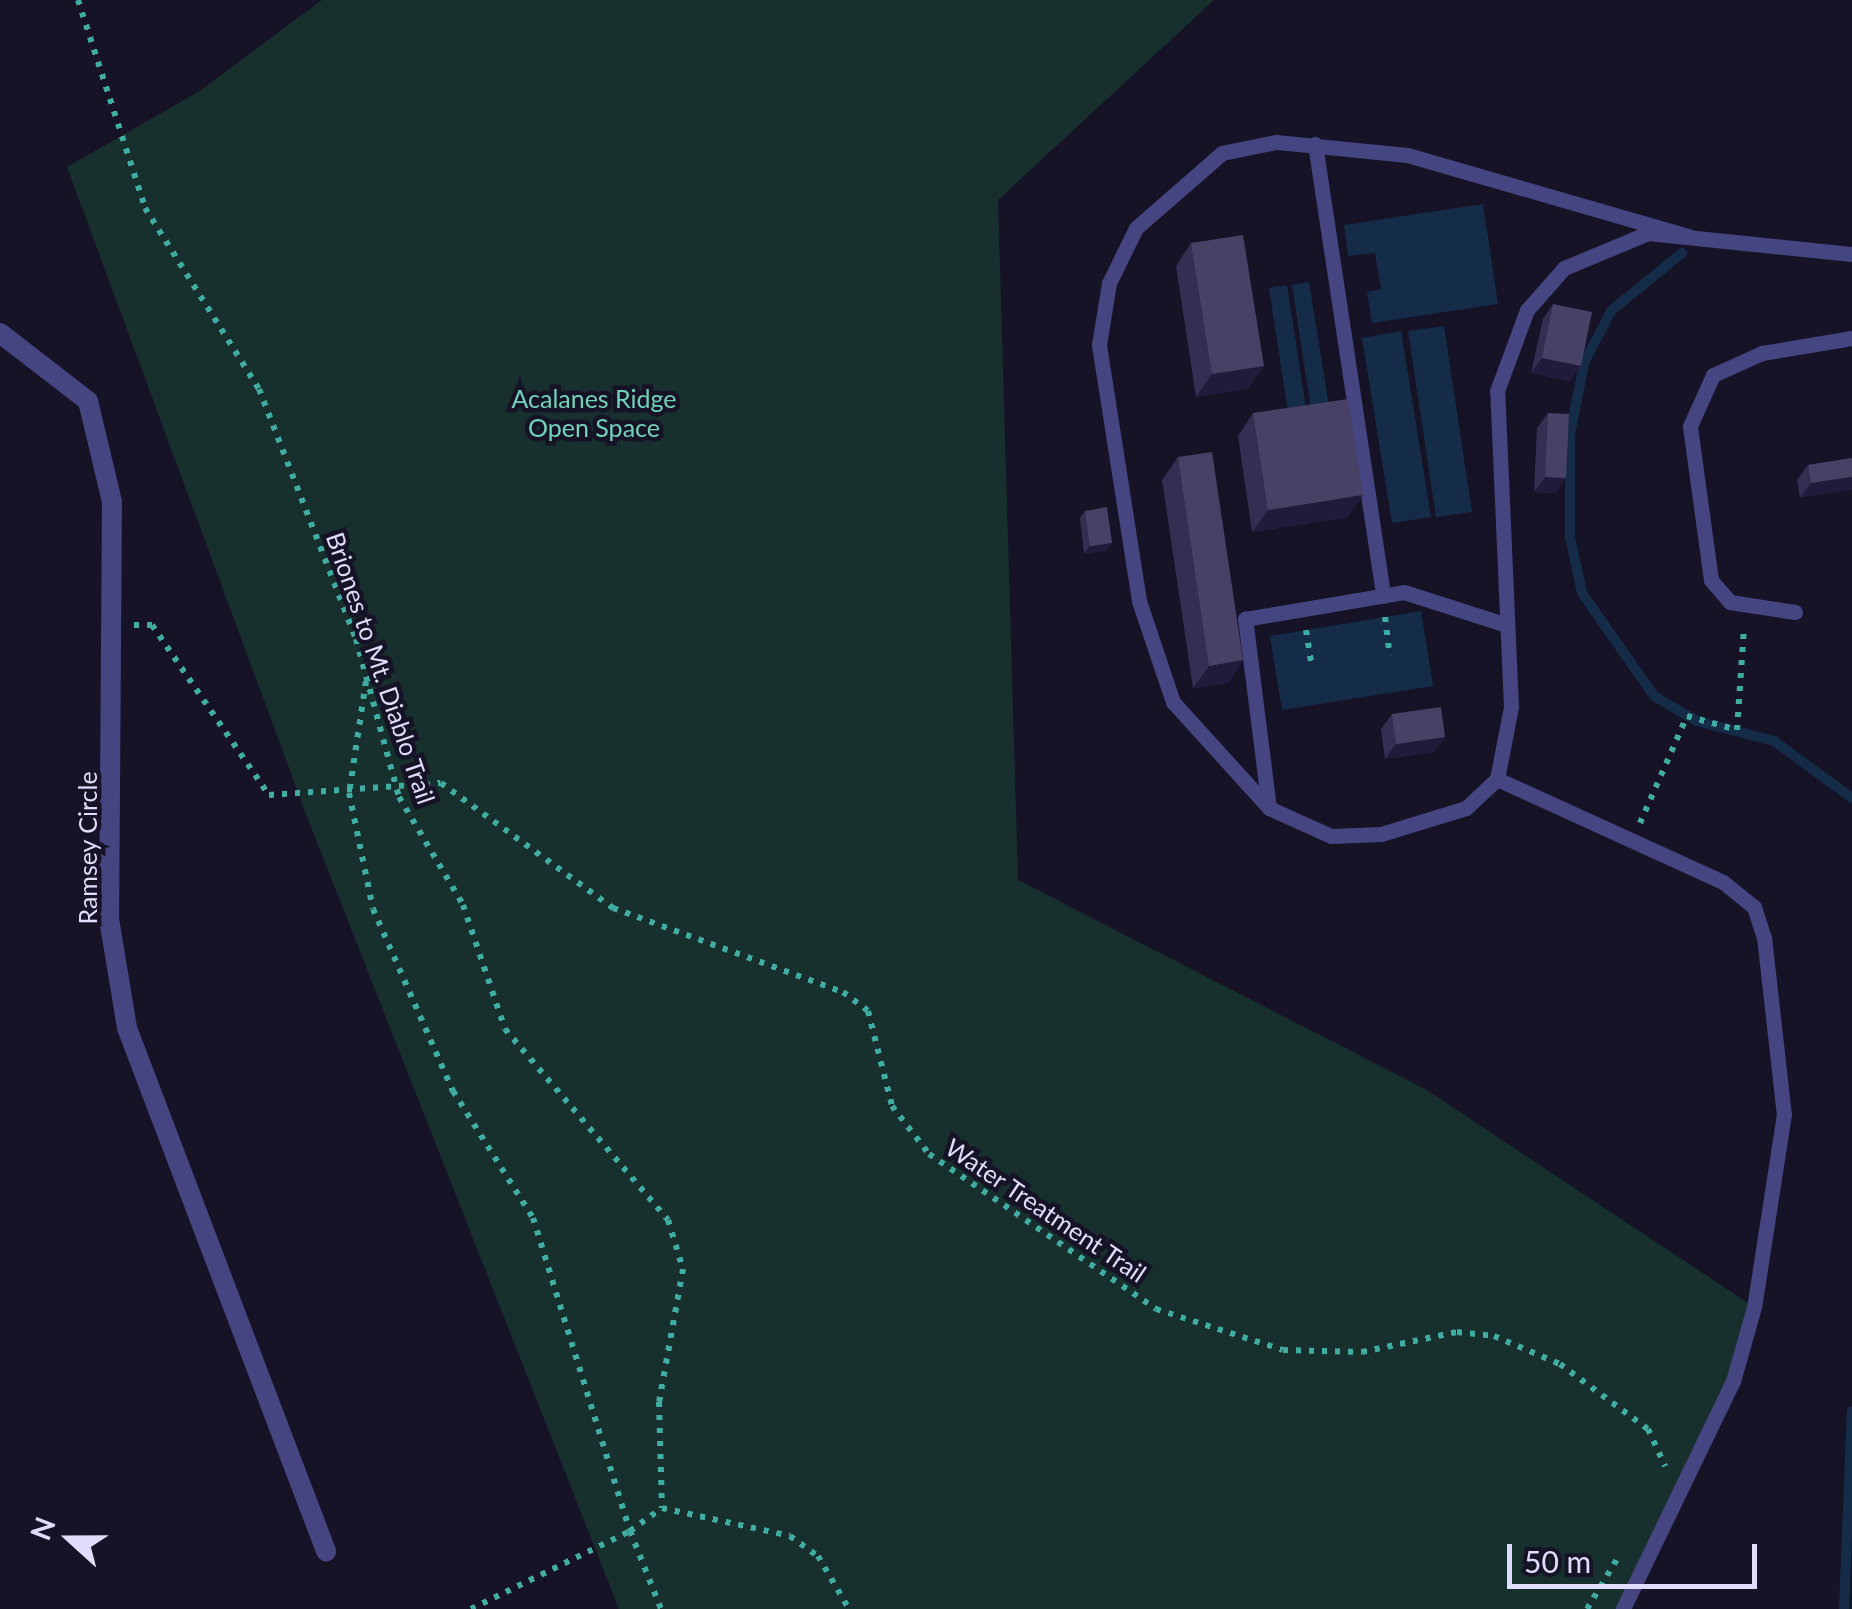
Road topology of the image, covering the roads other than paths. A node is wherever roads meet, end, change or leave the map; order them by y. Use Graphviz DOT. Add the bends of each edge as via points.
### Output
graph roads {
  1 [pos="1315,144"];
  2 [pos="1688,236"];
  3 [pos="1852,254"];
  4 [pos="0,332"];
  5 [pos="1852,338"];
  6 [pos="1383,596"];
  7 [pos="1795,612"];
  8 [pos="1507,625"];
  9 [pos="1497,779"];
  10 [pos="1269,808"];
  11 [pos="326,1551"];
  12 [pos="1623,1609"];
  1 -- 2 [label="lane" via="1407,155"];
  1 -- 6 [label="lane"];
  1 -- 10 [label="lane" via="1222,153 1176,186 1136,228 1109,284 1098,346 1139,600 1173,702"];
  2 -- 3 [label="lane"];
  2 -- 8 [label="lane" via="1648,233 1586,252 1527,310 1505,356 1497,391"];
  4 -- 11 [label="street, Ramsey Circle" via="88,401 112,502 109,918 128,1028"];
  5 -- 7 [label="lane" via="1762,353 1713,375 1697,398 1690,426 1702,552 1712,580 1745,607"];
  6 -- 8 [label="lane" via="1452,602"];
  6 -- 10 [label="lane" via="1245,619"];
  8 -- 9 [label="lane" via="1511,707"];
  9 -- 10 [label="lane" via="1466,808 1381,834 1331,836"];
  9 -- 12 [label="lane" via="1723,882 1754,907 1784,1114 1733,1381"];
}
